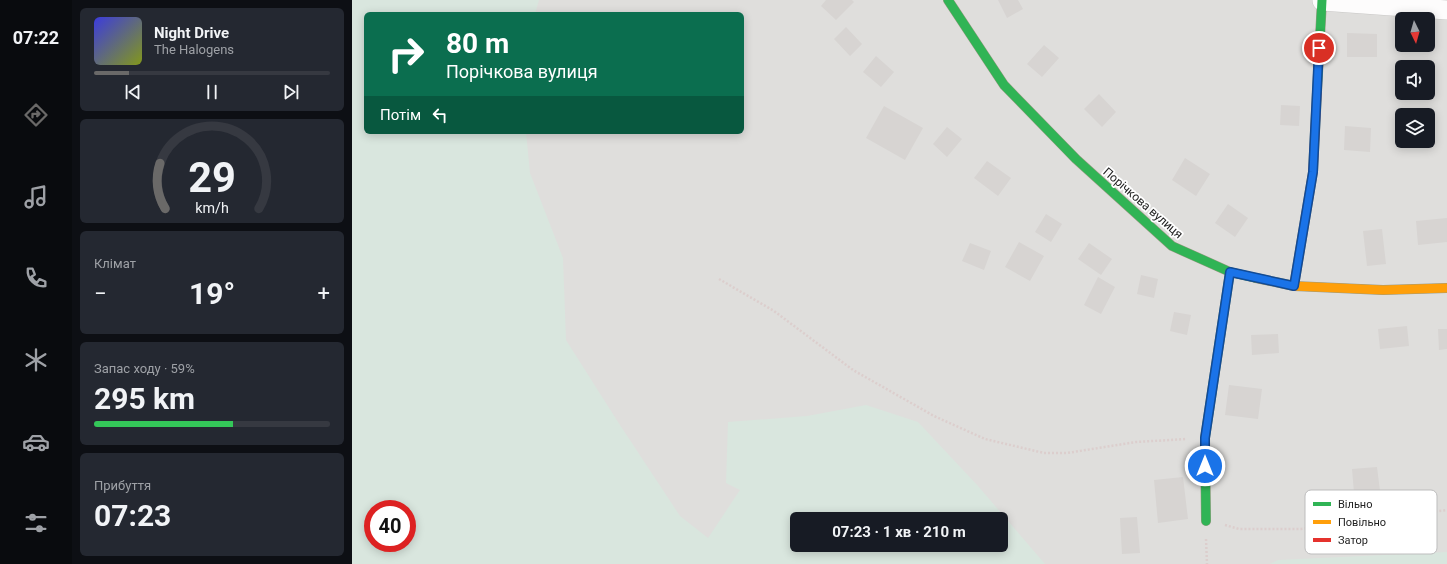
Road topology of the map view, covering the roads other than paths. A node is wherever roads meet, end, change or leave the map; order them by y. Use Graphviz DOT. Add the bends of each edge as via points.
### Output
graph roads {
  1 [pos="948,0"];
  2 [pos="1322,0"];
  3 [pos="1447,10"];
  4 [pos="1230,272"];
  5 [pos="1294,286"];
  6 [pos="1447,288"];
  7 [pos="1206,521"];
  1 -- 4 [label="street, Порічкова вулиця" via="1004,85 1076,159 1172,246"];
  2 -- 3 [label="street"];
  2 -- 5 [label="street" via="1313,172"];
  4 -- 5 [label="street, Порічкова вулиця"];
  4 -- 7 [label="street" via="1205,438"];
  5 -- 6 [label="street, Порічкова вулиця" via="1383,290"];
}
